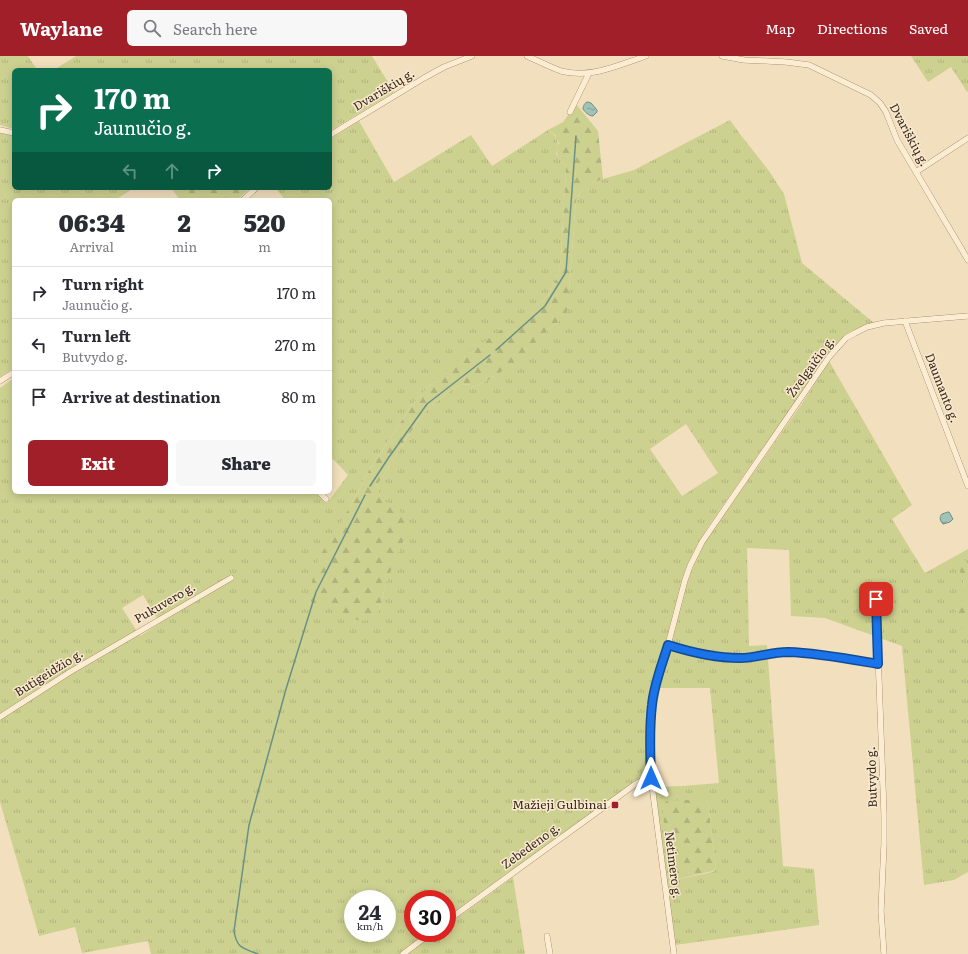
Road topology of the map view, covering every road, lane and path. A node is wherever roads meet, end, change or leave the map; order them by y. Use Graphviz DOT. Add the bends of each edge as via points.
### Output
graph roads {
  1 [pos="472,56"];
  2 [pos="527,56"];
  3 [pos="646,56"];
  4 [pos="722,56"];
  5 [pos="790,56"];
  6 [pos="786,62"];
  7 [pos="589,73"];
  8 [pos="570,112"];
  9 [pos="0,130"];
  10 [pos="12,133"];
  11 [pos="332,134"];
  12 [pos="968,138"];
  13 [pos="916,172"];
  14 [pos="254,190"];
  15 [pos="245,198"];
  16 [pos="968,260"];
  17 [pos="968,316"];
  18 [pos="905,320"];
  19 [pos="12,373"];
  20 [pos="0,381"];
  21 [pos="968,486"];
  22 [pos="321,494"];
  23 [pos="326,499"];
  24 [pos="231,578"];
  25 [pos="876,599"];
  26 [pos="668,645"];
  27 [pos="111,648"];
  28 [pos="878,664"];
  29 [pos="0,717"];
  30 [pos="651,778"];
  31 [pos="456,914"];
  32 [pos="547,936"];
  33 [pos="419,942"];
  34 [pos="403,954"];
  35 [pos="550,954"];
  36 [pos="674,954"];
  37 [pos="884,954"];
  1 -- 11 [label="street, Dvariškių g." via="424,78"];
  2 -- 7 [label="street" via="561,71"];
  3 -- 7 [label="street"];
  4 -- 6 [label="street, Dvariškių g."];
  5 -- 6 [label="street"];
  6 -- 13 [label="street, Dvariškių g." via="816,68 871,95 886,112 897,140"];
  7 -- 8 [label="street"];
  9 -- 10 [label="street"];
  12 -- 13 [label="street"];
  13 -- 16 [label="street, Dvariškių g."];
  14 -- 15 [label="street"];
  17 -- 18 [label="street, Žvelgaičio g."];
  18 -- 21 [label="street, Daumanto g."];
  18 -- 26 [label="street, Žvelgaičio g." via="867,327 846,338 830,357 702,542 685,580"];
  19 -- 20 [label="street"];
  22 -- 23 [label="street"];
  24 -- 27 [label="street, Pukuvero g."];
  25 -- 28 [label="street, Butvydo g."];
  26 -- 28 [label="street" via="716,656 740,658 788,652"];
  26 -- 30 [label="street, Netimero g." via="652,704"];
  27 -- 29 [label="street, Butigeidžio g."];
  28 -- 37 [label="street, Butvydo g." via="884,814 881,911"];
  30 -- 31 [label="street, Zebedeno g." via="637,783"];
  30 -- 36 [label="street, Netimero g."];
  32 -- 35 [label="street"];
  33 -- 34 [label="street"];
}
